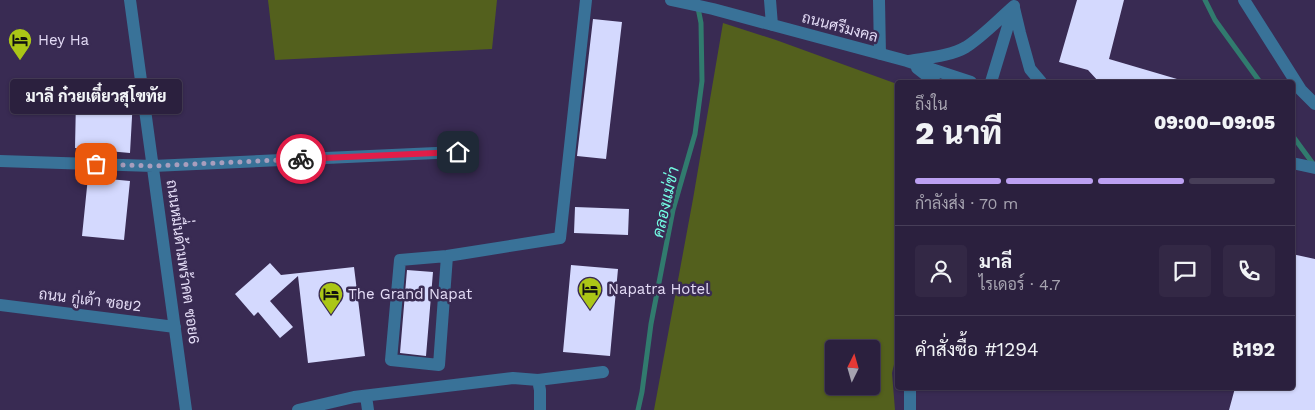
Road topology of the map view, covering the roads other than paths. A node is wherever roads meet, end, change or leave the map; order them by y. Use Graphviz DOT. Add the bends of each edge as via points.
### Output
graph roads {
  1 [pos="130,0"];
  2 [pos="586,0"];
  3 [pos="770,0"];
  4 [pos="879,0"];
  5 [pos="1244,0"];
  6 [pos="676,1"];
  7 [pos="1014,3"];
  8 [pos="772,25"];
  9 [pos="880,54"];
  10 [pos="907,61"];
  11 [pos="933,80"];
  12 [pos="965,80"];
  13 [pos="992,80"];
  14 [pos="1038,80"];
  15 [pos="1295,80"];
  16 [pos="1295,81"];
  17 [pos="1315,104"];
  18 [pos="458,152"];
  19 [pos="0,161"];
  20 [pos="1295,163"];
  21 [pos="153,166"];
  22 [pos="1313,168"];
  23 [pos="446,256"];
  24 [pos="0,305"];
  25 [pos="175,327"];
  26 [pos="603,372"];
  27 [pos="538,380"];
  28 [pos="910,390"];
  29 [pos="366,396"];
  30 [pos="186,410"];
  31 [pos="301,410"];
  32 [pos="368,410"];
  33 [pos="540,410"];
  34 [pos="910,410"];
  1 -- 21 [label="street, ถนนหมื่่นด้ามพร้าคต ซอย6"];
  2 -- 23 [label="street" via="560,238"];
  3 -- 8 [label="street"];
  4 -- 9 [label="street"];
  5 -- 15 [label="street"];
  6 -- 8 [label="street, ถนนศรีมงคล"];
  7 -- 10 [label="street" via="965,47 940,56"];
  7 -- 13 [label="street"];
  7 -- 14 [label="street" via="1030,69"];
  8 -- 9 [label="street, ถนนศรีมงคล"];
  9 -- 10 [label="street, ถนนศรีมงคล"];
  10 -- 11 [label="street"];
  10 -- 12 [label="street, ถนนศรีมงคล"];
  16 -- 17 [label="street"];
  18 -- 21 [label="street"];
  19 -- 21 [label="street"];
  20 -- 22 [label="street"];
  21 -- 25 [label="street, ถนนหมื่่นด้ามพร้าคต ซอย6"];
  23 -- 23 [label="street" via="439,365 391,360 400,260"];
  24 -- 25 [label="street, ถนน กู่เต้า ซอย2"];
  25 -- 30 [label="street, ถนนหมื่่นด้ามพร้าคต ซอย6"];
  26 -- 27 [label="street"];
  27 -- 29 [label="street" via="514,378"];
  27 -- 33 [label="street"];
  28 -- 34 [label="street"];
  29 -- 31 [label="street"];
  29 -- 32 [label="street"];
}
